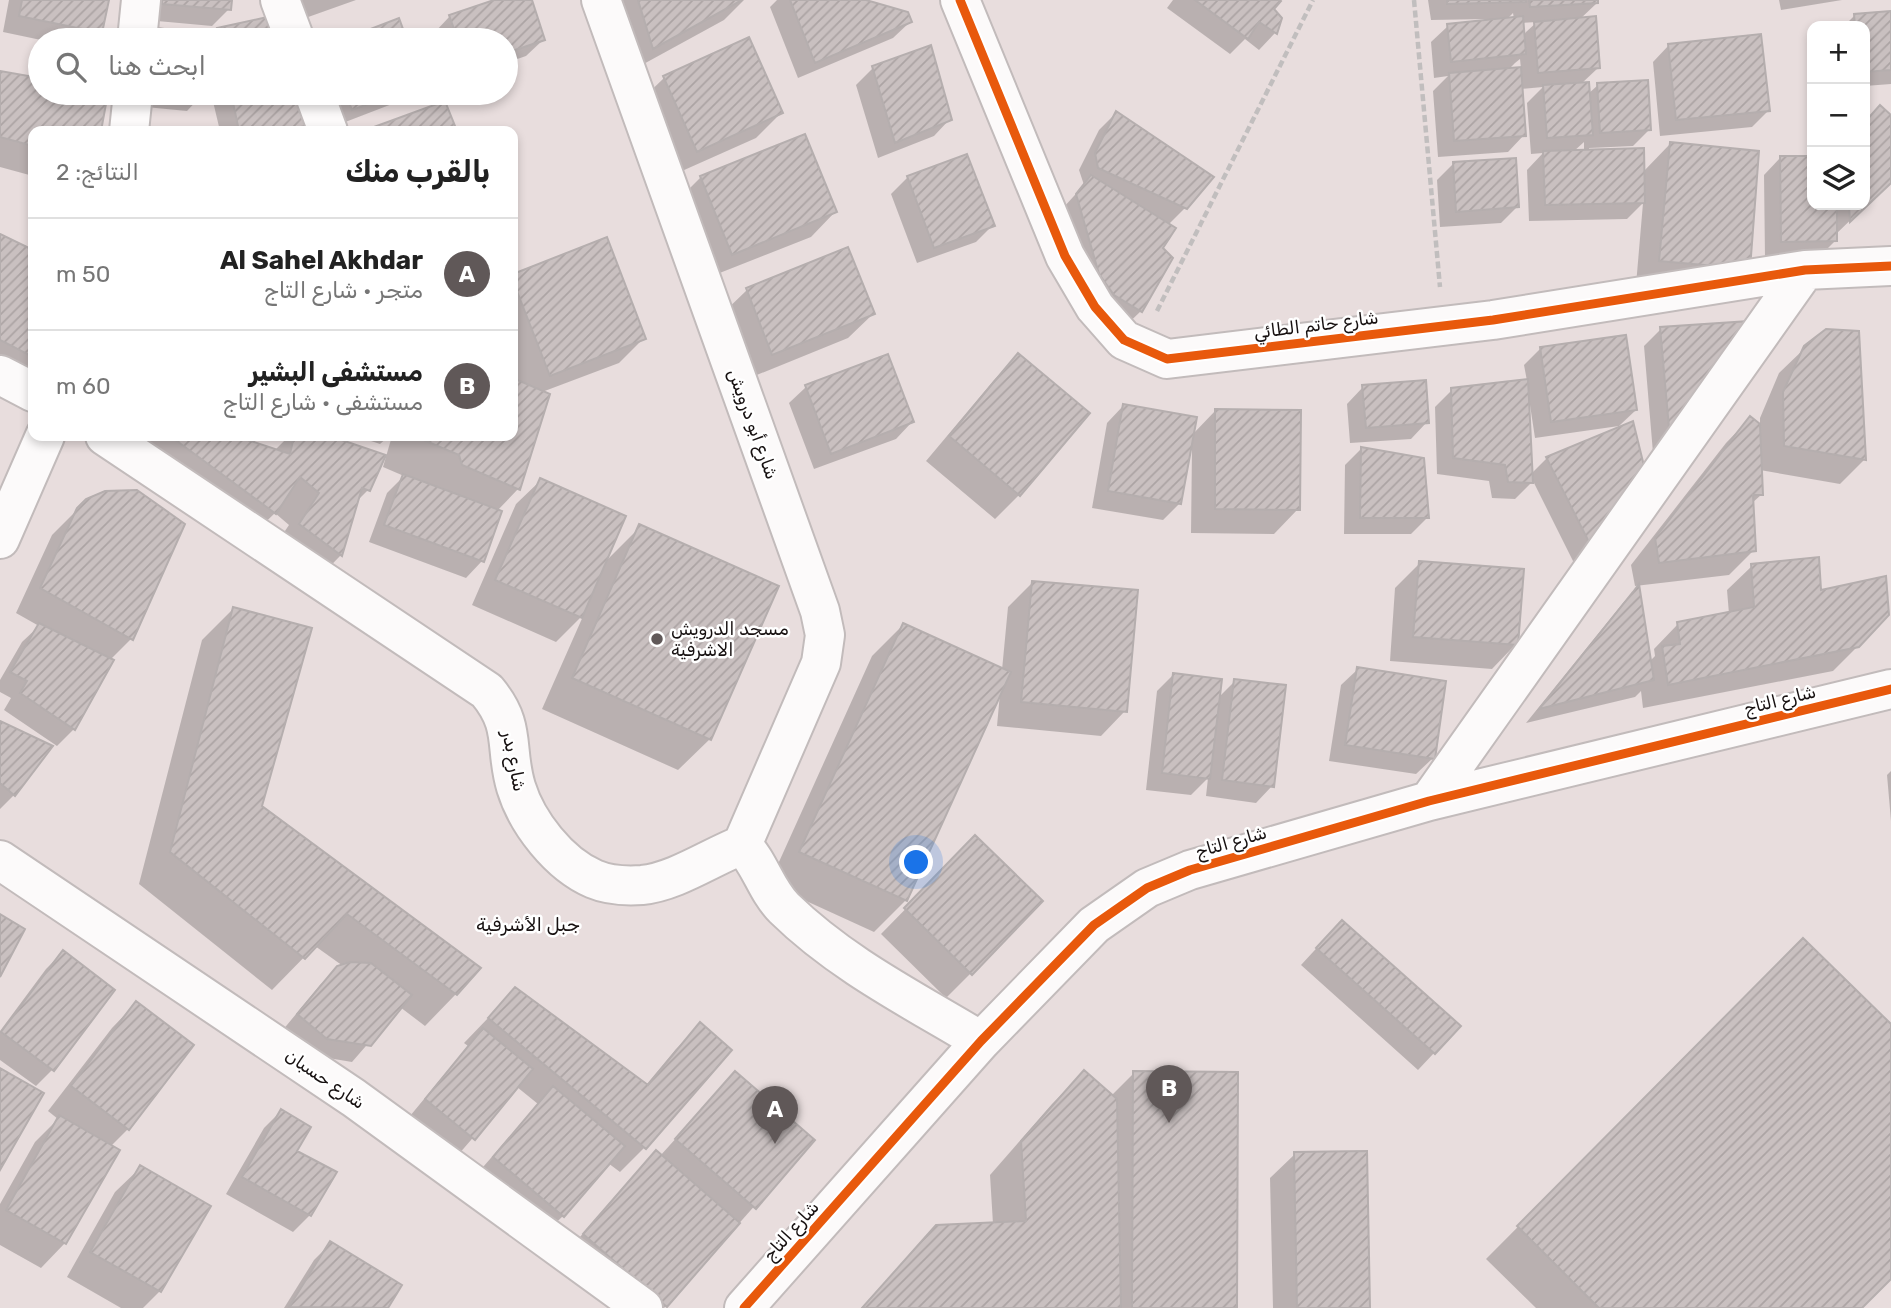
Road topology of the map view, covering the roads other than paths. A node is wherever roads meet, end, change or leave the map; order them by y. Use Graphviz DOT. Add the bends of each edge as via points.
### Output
graph roads {
  1 [pos="141,0"];
  2 [pos="280,0"];
  3 [pos="601,0"];
  4 [pos="960,0"];
  5 [pos="138,28"];
  6 [pos="290,28"];
  7 [pos="132,105"];
  8 [pos="318,105"];
  9 [pos="130,126"];
  10 [pos="326,126"];
  11 [pos="1891,266"];
  12 [pos="1805,270"];
  13 [pos="0,375"];
  14 [pos="28,389"];
  15 [pos="43,441"];
  16 [pos="112,441"];
  17 [pos="0,539"];
  18 [pos="1891,689"];
  19 [pos="1429,801"];
  20 [pos="742,845"];
  21 [pos="0,860"];
  22 [pos="981,1041"];
  23 [pos="643,1308"];
  24 [pos="744,1308"];
  1 -- 5 [label="street"];
  2 -- 6 [label="street"];
  3 -- 20 [label="street, شارع أبو درويش" via="825,635 821,663 806,702"];
  4 -- 12 [label="street, شارع حاتم الطائي" via="1065,256 1095,307 1124,340 1167,359 1506,318"];
  7 -- 9 [label="street"];
  8 -- 10 [label="street"];
  11 -- 12 [label="street, شارع حاتم الطائي"];
  12 -- 19 [label="street"];
  13 -- 14 [label="street"];
  15 -- 17 [label="street"];
  16 -- 20 [label="street, شارع بدر" via="487,691 500,706 507,725 516,787 531,821 558,854 586,874 611,884 643,885"];
  18 -- 19 [label="street, شارع التاج"];
  19 -- 22 [label="street, شارع التاج" via="1189,870 1147,888 1094,925"];
  20 -- 22 [label="street" via="780,905 800,924 848,961"];
  21 -- 23 [label="street, شارع حسبان" via="354,1098"];
  22 -- 24 [label="street, شارع التاج"];
}
